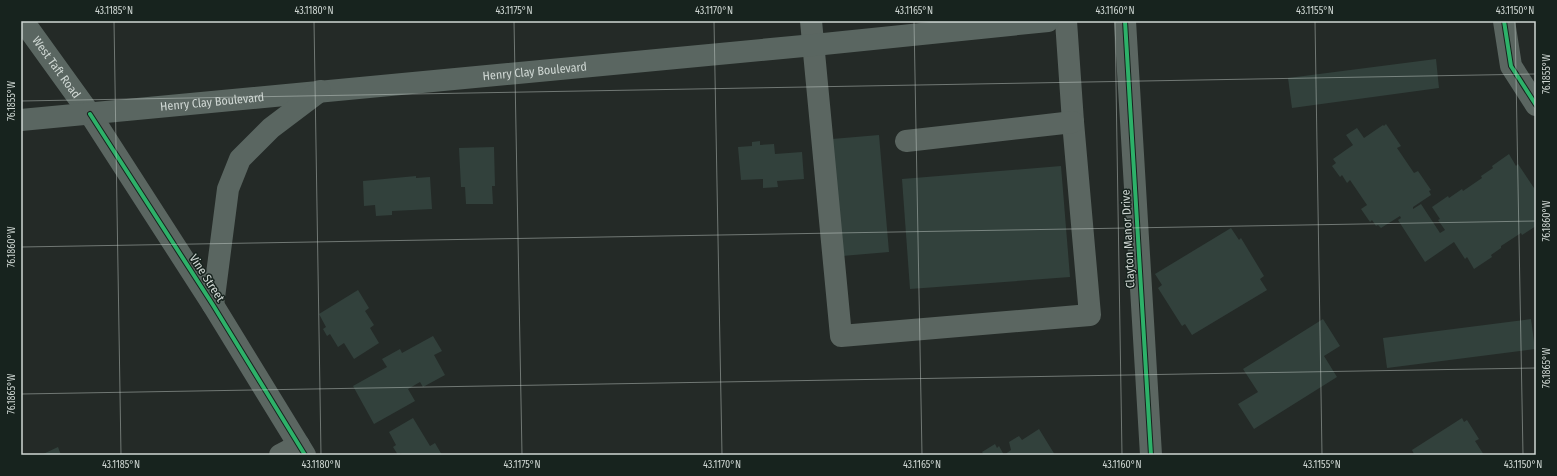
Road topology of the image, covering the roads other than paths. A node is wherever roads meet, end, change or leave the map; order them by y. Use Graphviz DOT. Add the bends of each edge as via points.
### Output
graph roads {
  1 [pos="23,21"];
  2 [pos="811,21"];
  3 [pos="1048,21"];
  4 [pos="1066,21"];
  5 [pos="1125,21"];
  6 [pos="1504,21"];
  7 [pos="814,45"];
  8 [pos="321,91"];
  9 [pos="1536,105"];
  10 [pos="90,114"];
  11 [pos="21,120"];
  12 [pos="1073,122"];
  13 [pos="906,141"];
  14 [pos="213,305"];
  15 [pos="302,450"];
  16 [pos="280,455"];
  17 [pos="1151,455"];
  1 -- 10 [label="main road, West Taft Road"];
  2 -- 7 [label="street"];
  3 -- 7 [label="main road, Henry Clay Boulevard"];
  4 -- 12 [label="street"];
  5 -- 17 [label="street, Clayton Manor Drive"];
  6 -- 9 [label="street" via="1511,66"];
  7 -- 8 [label="main road, Henry Clay Boulevard"];
  7 -- 12 [label="street" via="841,336 1090,315"];
  8 -- 10 [label="main road, Henry Clay Boulevard"];
  8 -- 14 [label="main road" via="271,128 240,159 228,190"];
  10 -- 11 [label="main road, Henry Clay Boulevard"];
  10 -- 14 [label="street, Vine Street"];
  12 -- 13 [label="street"];
  14 -- 15 [label="street, Vine Street"];
  15 -- 16 [label="street"];
}
